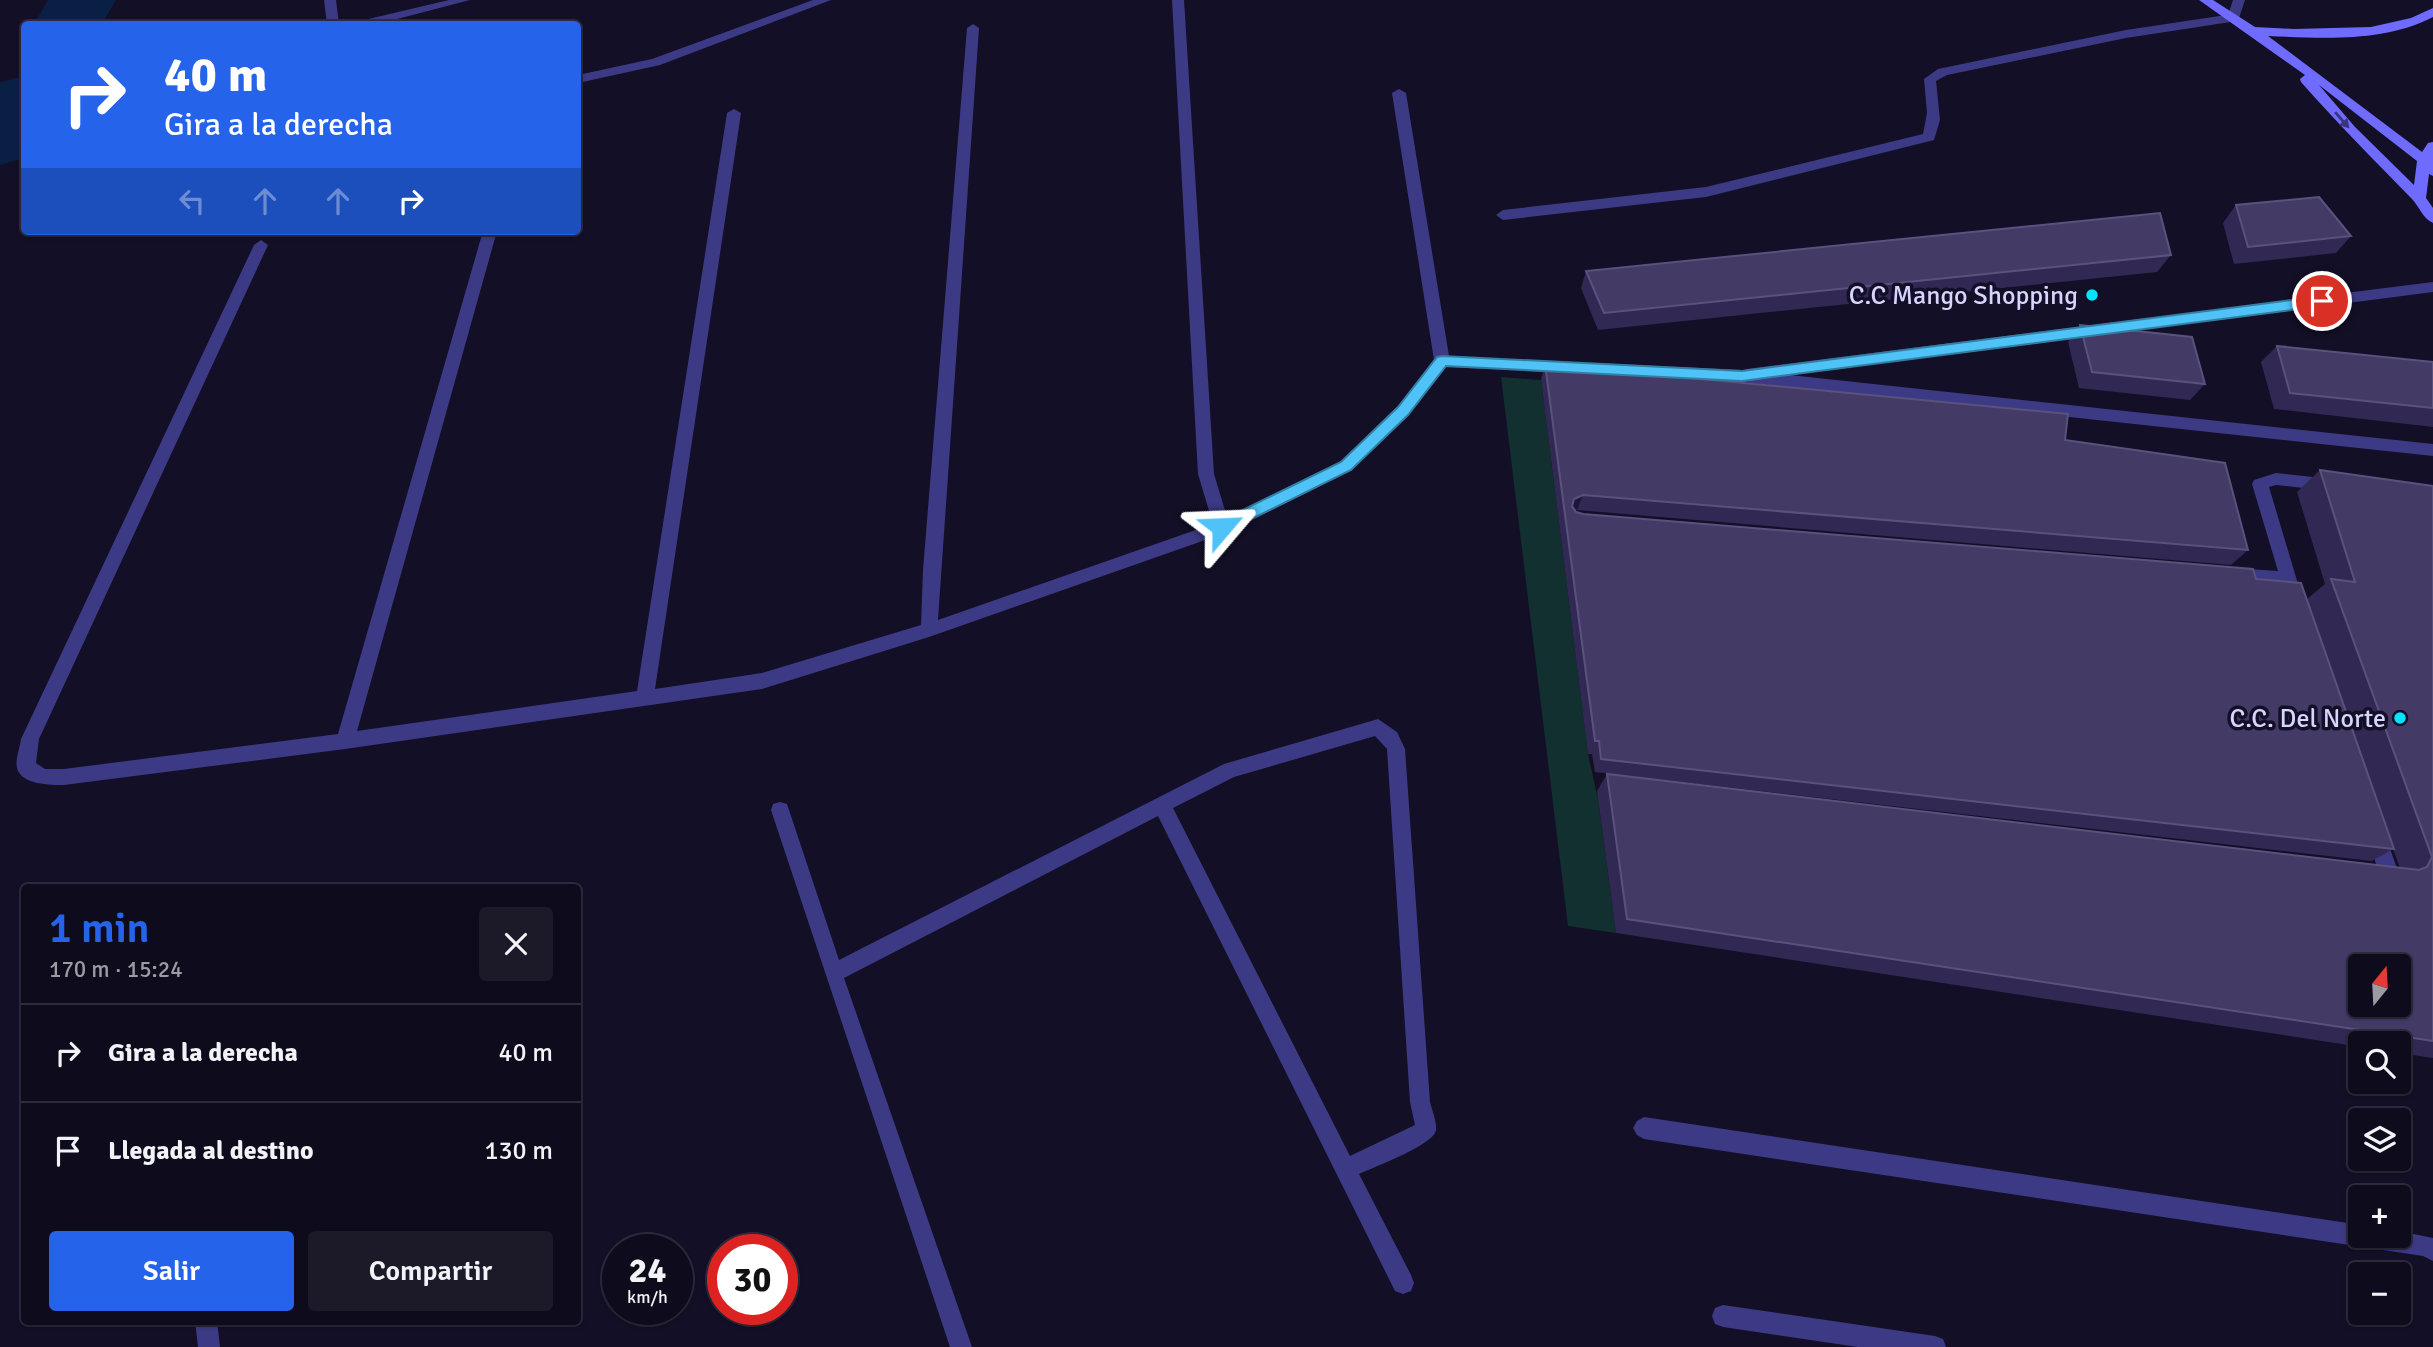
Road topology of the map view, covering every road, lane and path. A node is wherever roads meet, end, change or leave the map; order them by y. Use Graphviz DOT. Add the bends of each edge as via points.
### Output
graph roads {
  1 [pos="330,0"];
  2 [pos="464,0"];
  3 [pos="825,0"];
  4 [pos="1178,0"];
  5 [pos="2205,0"];
  6 [pos="2239,0"];
  7 [pos="2433,12"];
  8 [pos="2233,18"];
  9 [pos="333,21"];
  10 [pos="376,21"];
  11 [pos="972,28"];
  12 [pos="2252,31"];
  13 [pos="2281,50"];
  14 [pos="581,78"];
  15 [pos="1399,93"];
  16 [pos="734,113"];
  17 [pos="2433,146"];
  18 [pos="2429,165"];
  19 [pos="2420,198"];
  20 [pos="1503,215"];
  21 [pos="2433,218"];
  22 [pos="489,235"];
  23 [pos="261,245"];
  24 [pos="2433,287"];
  25 [pos="1442,361"];
  26 [pos="1742,376"];
  27 [pos="2433,450"];
  28 [pos="2342,486"];
  29 [pos="1222,527"];
  30 [pos="2218,574"];
  31 [pos="2288,579"];
  32 [pos="2301,618"];
  33 [pos="929,630"];
  34 [pos="645,698"];
  35 [pos="345,741"];
  36 [pos="1162,805"];
  37 [pos="780,810"];
  38 [pos="2367,810"];
  39 [pos="2361,871"];
  40 [pos="833,973"];
  41 [pos="1644,1128"];
  42 [pos="1346,1170"];
  43 [pos="2433,1250"];
  44 [pos="1403,1283"];
  45 [pos="1723,1317"];
  46 [pos="206,1325"];
  47 [pos="209,1347"];
  48 [pos="961,1347"];
  49 [pos="1935,1347"];
  1 -- 9 [label="street"];
  2 -- 10 [label="street"];
  3 -- 14 [label="street" via="655,62"];
  4 -- 29 [label="street" via="1206,474"];
  5 -- 8 [label="main road"];
  6 -- 8 [label="street"];
  7 -- 12 [label="main road" via="2400,26 2374,30"];
  8 -- 12 [label="main road"];
  8 -- 20 [label="street" via="2126,34 1943,72 1930,79 1935,122 1929,137 1706,192"];
  11 -- 33 [label="street"];
  12 -- 13 [label="main road"];
  13 -- 18 [label="main road"];
  13 -- 19 [label="main road, one-way" via="2350,130"];
  15 -- 25 [label="street"];
  16 -- 34 [label="street"];
  17 -- 18 [label="main road"];
  18 -- 19 [label="main road"];
  19 -- 21 [label="main road"];
  22 -- 35 [label="street"];
  23 -- 35 [label="street" via="30,740 26,766 43,777 64,777"];
  24 -- 26 [label="street"];
  25 -- 26 [label="street"];
  25 -- 29 [label="street" via="1403,411 1346,466"];
  26 -- 27 [label="street"];
  28 -- 31 [label="street" via="2276,479 2260,484"];
  29 -- 33 [label="street"];
  30 -- 31 [label="street"];
  31 -- 32 [label="street"];
  33 -- 34 [label="street" via="762,681"];
  34 -- 35 [label="street"];
  36 -- 40 [label="street"];
  36 -- 42 [label="street"];
  36 -- 42 [label="street" via="1230,770 1364,730 1377,727 1391,738 1396,749 1420,1101 1426,1129"];
  37 -- 40 [label="street"];
  38 -- 39 [label="street" via="2389,874"];
  40 -- 48 [label="street"];
  41 -- 43 [label="street"];
  42 -- 44 [label="street"];
  45 -- 49 [label="street"];
  46 -- 47 [label="street"];
}
